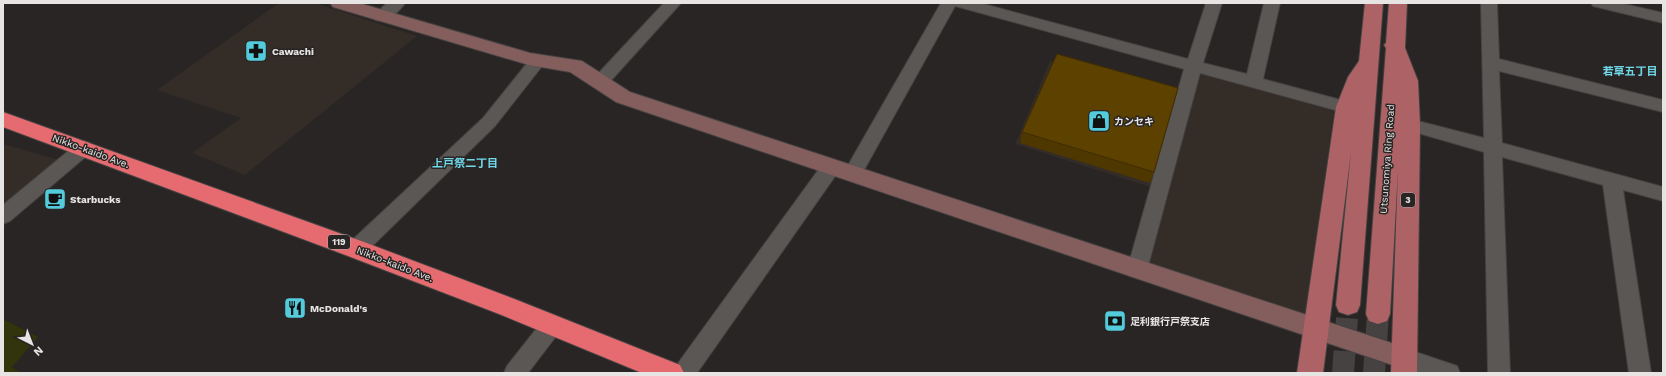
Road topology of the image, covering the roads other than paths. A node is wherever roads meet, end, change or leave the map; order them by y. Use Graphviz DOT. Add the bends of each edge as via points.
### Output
graph roads {
  1 [pos="339,3"];
  2 [pos="673,3"];
  3 [pos="949,3"];
  4 [pos="961,3"];
  5 [pos="1214,3"];
  6 [pos="1272,3"];
  7 [pos="1374,3"];
  8 [pos="1398,3"];
  9 [pos="1489,3"];
  10 [pos="1599,3"];
  11 [pos="389,9"];
  12 [pos="1663,18"];
  13 [pos="1394,45"];
  14 [pos="538,61"];
  15 [pos="1369,62"];
  16 [pos="1491,63"];
  17 [pos="1194,66"];
  18 [pos="600,82"];
  19 [pos="1254,82"];
  20 [pos="1663,106"];
  21 [pos="1346,107"];
  22 [pos="3,119"];
  23 [pos="1410,125"];
  24 [pos="84,148"];
  25 [pos="1493,148"];
  26 [pos="831,167"];
  27 [pos="852,174"];
  28 [pos="1612,180"];
  29 [pos="1663,194"];
  30 [pos="3,216"];
  31 [pos="356,249"];
  32 [pos="1137,270"];
  33 [pos="1348,305"];
  34 [pos="1378,314"];
  35 [pos="552,325"];
  36 [pos="1316,329"];
  37 [pos="1404,366"];
  38 [pos="515,373"];
  39 [pos="671,373"];
  40 [pos="684,373"];
  41 [pos="1310,373"];
  42 [pos="1449,373"];
  43 [pos="1499,373"];
  44 [pos="1640,373"];
  1 -- 11 [label="street"];
  2 -- 18 [label="street"];
  3 -- 27 [label="street"];
  4 -- 17 [label="street"];
  5 -- 17 [label="street"];
  6 -- 19 [label="street"];
  7 -- 15 [label="main road"];
  8 -- 13 [label="main road, Utsunomiya Ring Road / 3"];
  9 -- 16 [label="street"];
  10 -- 12 [label="street"];
  11 -- 14 [label="street"];
  13 -- 23 [label="main road, 3" via="1408,81"];
  13 -- 34 [label="main road, Utsunomiya Ring Road / 3"];
  14 -- 18 [label="street" via="575,66"];
  14 -- 31 [label="street" via="489,122"];
  15 -- 21 [label="main road" via="1358,77"];
  15 -- 33 [label="main road"];
  16 -- 20 [label="street"];
  16 -- 25 [label="street"];
  17 -- 19 [label="street"];
  17 -- 32 [label="street"];
  18 -- 26 [label="street" via="623,97"];
  19 -- 21 [label="street"];
  21 -- 36 [label="main road"];
  22 -- 24 [label="highway, Nikko-kaido Ave. / 119"];
  23 -- 25 [label="street"];
  23 -- 37 [label="main road, 3"];
  24 -- 30 [label="street"];
  24 -- 31 [label="highway, Nikko-kaido Ave. / 119"];
  25 -- 28 [label="street"];
  25 -- 43 [label="street"];
  26 -- 27 [label="street"];
  26 -- 40 [label="street"];
  27 -- 32 [label="street"];
  28 -- 29 [label="street"];
  28 -- 44 [label="street"];
  31 -- 35 [label="highway, Nikko-kaido Ave. / 119"];
  32 -- 36 [label="street"];
  35 -- 38 [label="street"];
  35 -- 39 [label="highway, Nikko-kaido Ave. / 119"];
  36 -- 37 [label="street"];
  36 -- 41 [label="main road"];
  37 -- 42 [label="street"];
}
